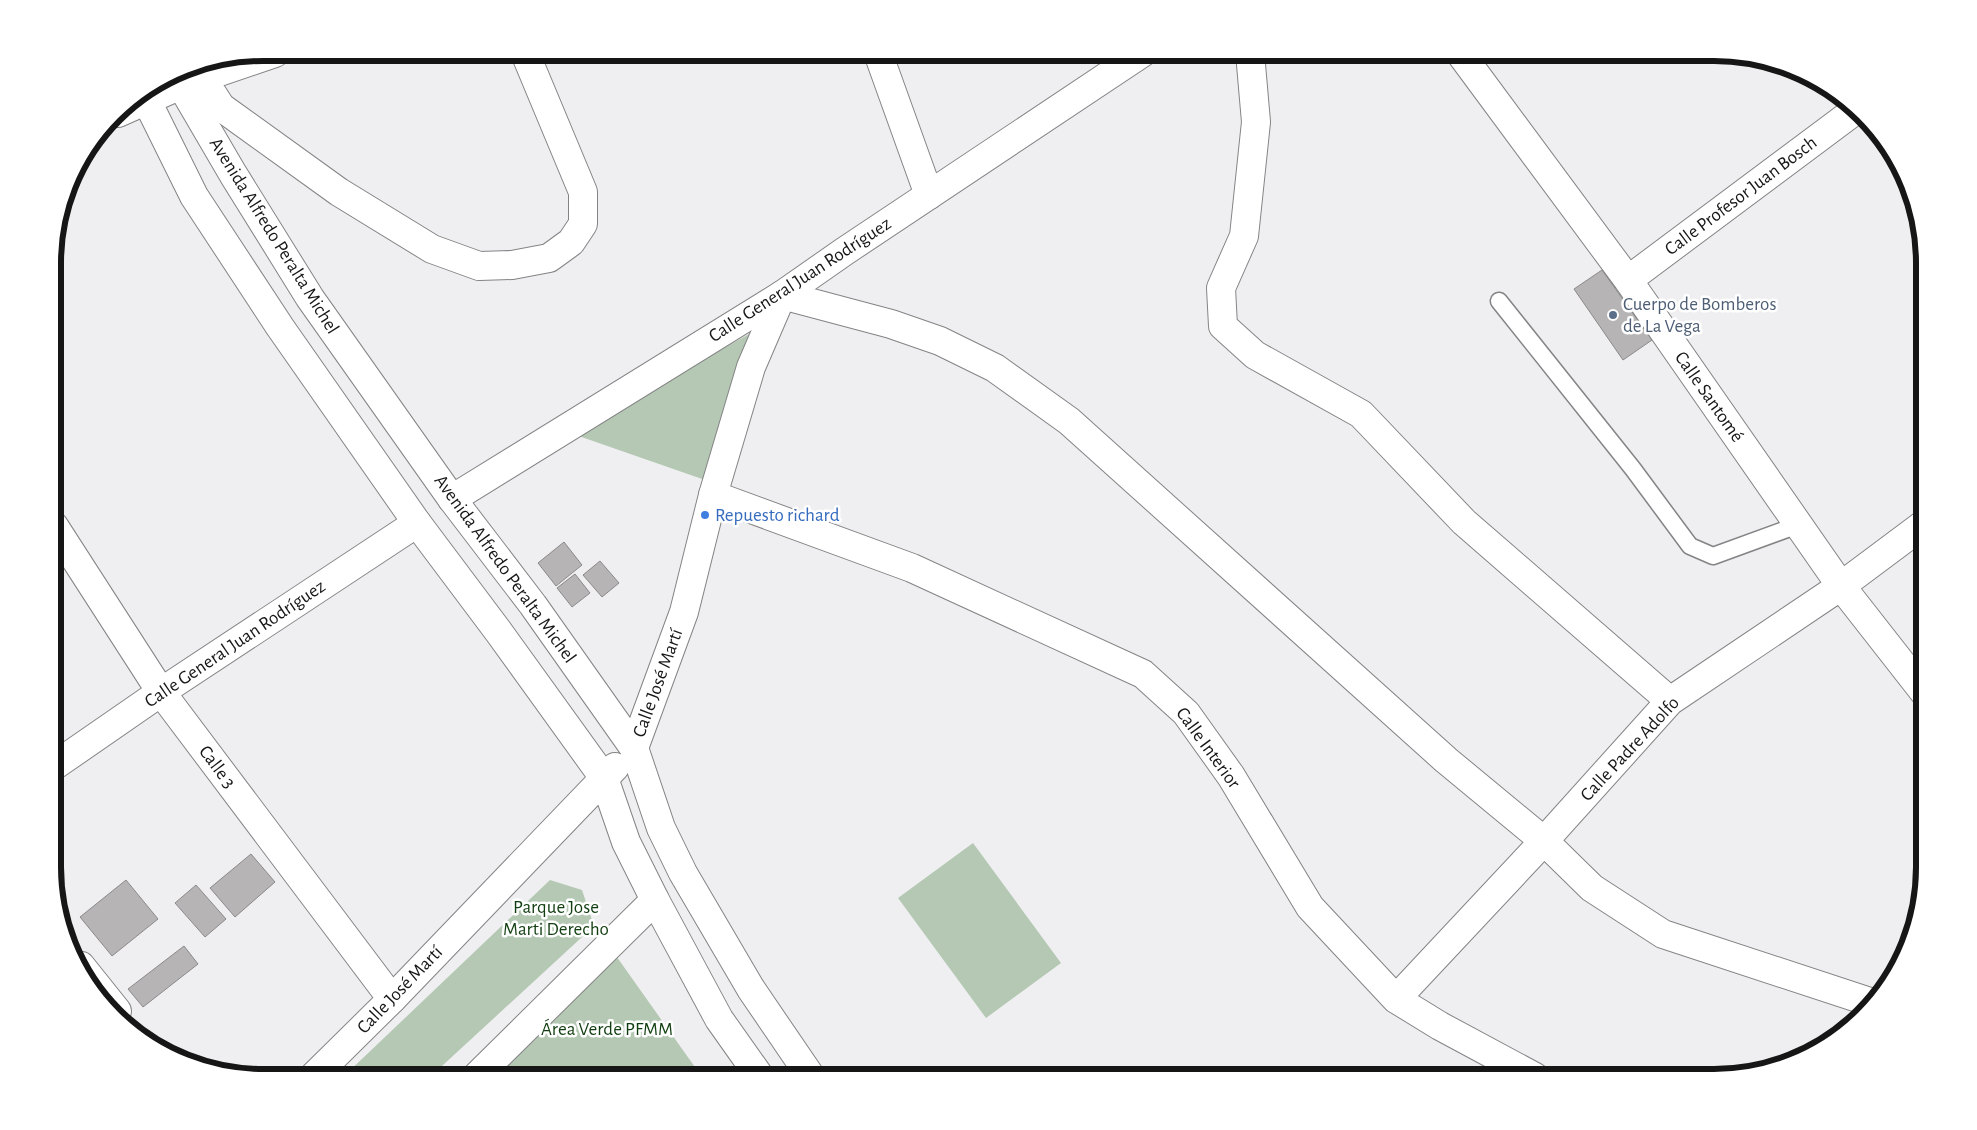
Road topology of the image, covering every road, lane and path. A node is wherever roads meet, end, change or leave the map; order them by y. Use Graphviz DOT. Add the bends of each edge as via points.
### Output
graph roads {
  1 [pos="530,61"];
  2 [pos="881,61"];
  3 [pos="1129,61"];
  4 [pos="1251,61"];
  5 [pos="1467,61"];
  6 [pos="240,63"];
  7 [pos="187,79"];
  8 [pos="158,90"];
  9 [pos="146,99"];
  10 [pos="1850,114"];
  11 [pos="929,195"];
  12 [pos="1628,280"];
  13 [pos="782,295"];
  14 [pos="1498,301"];
  15 [pos="714,495"];
  16 [pos="452,499"];
  17 [pos="417,524"];
  18 [pos="1798,524"];
  19 [pos="1916,530"];
  20 [pos="61,537"];
  21 [pos="1841,586"];
  22 [pos="1916,682"];
  23 [pos="161,692"];
  24 [pos="1670,701"];
  25 [pos="634,748"];
  26 [pos="61,761"];
  27 [pos="604,778"];
  28 [pos="1544,841"];
  29 [pos="655,900"];
  30 [pos="392,999"];
  31 [pos="1396,999"];
  32 [pos="1866,1001"];
  33 [pos="322,1069"];
  34 [pos="484,1069"];
  35 [pos="754,1069"];
  36 [pos="805,1069"];
  37 [pos="1520,1069"];
  1 -- 7 [label="street" via="582,192 582,224 571,242 548,258 512,265 478,266 432,249 339,192"];
  2 -- 11 [label="street"];
  3 -- 11 [label="street, Calle General Juan Rodríguez"];
  4 -- 24 [label="street" via="1256,122 1244,236 1221,288 1223,326 1254,355 1361,414 1464,522"];
  5 -- 12 [label="street, Calle Santomé"];
  6 -- 7 [label="street"];
  7 -- 8 [label="street"];
  7 -- 16 [label="street, Avenida Alfredo Peralta Michel" via="233,174 310,298"];
  9 -- 17 [label="street" via="194,196"];
  10 -- 12 [label="street, Calle Profesor Juan Bosch"];
  11 -- 13 [label="street, Calle General Juan Rodríguez"];
  12 -- 18 [label="street, Calle Santomé"];
  13 -- 15 [label="street, Calle José Martí" via="751,367"];
  13 -- 16 [label="street, Calle General Juan Rodríguez"];
  13 -- 28 [label="street" via="891,324 940,342 995,368 1069,421 1438,754"];
  14 -- 18 [label="lane" via="1634,469 1690,546 1713,556"];
  15 -- 25 [label="street, Calle José Martí" via="684,612"];
  15 -- 31 [label="street, Calle Interior" via="912,568 1143,674 1186,713 1231,776 1310,907"];
  16 -- 25 [label="street, Avenida Alfredo Peralta Michel" via="533,605"];
  17 -- 23 [label="street, Calle General Juan Rodríguez"];
  17 -- 27 [label="street"];
  18 -- 21 [label="street, Calle Santomé"];
  19 -- 21 [label="street, Calle Padre Adolfo"];
  20 -- 23 [label="street, Calle 3"];
  21 -- 22 [label="street, Calle Santomé"];
  21 -- 24 [label="street, Calle Padre Adolfo"];
  23 -- 26 [label="street, Calle General Juan Rodríguez"];
  23 -- 30 [label="street, Calle 3"];
  24 -- 28 [label="street, Calle Padre Adolfo"];
  25 -- 27 [label="street, Calle José Martí"];
  25 -- 36 [label="street, Avenida Alfredo Peralta Michel" via="661,828 683,873 751,990"];
  27 -- 29 [label="street" via="626,842"];
  27 -- 30 [label="street, Calle José Martí"];
  28 -- 31 [label="street, Calle Padre Adolfo"];
  28 -- 32 [label="street" via="1592,888 1663,934"];
  29 -- 34 [label="street"];
  29 -- 35 [label="street" via="719,1018"];
  30 -- 33 [label="street, Calle José Martí"];
  31 -- 37 [label="street, Calle Interior"];
}
